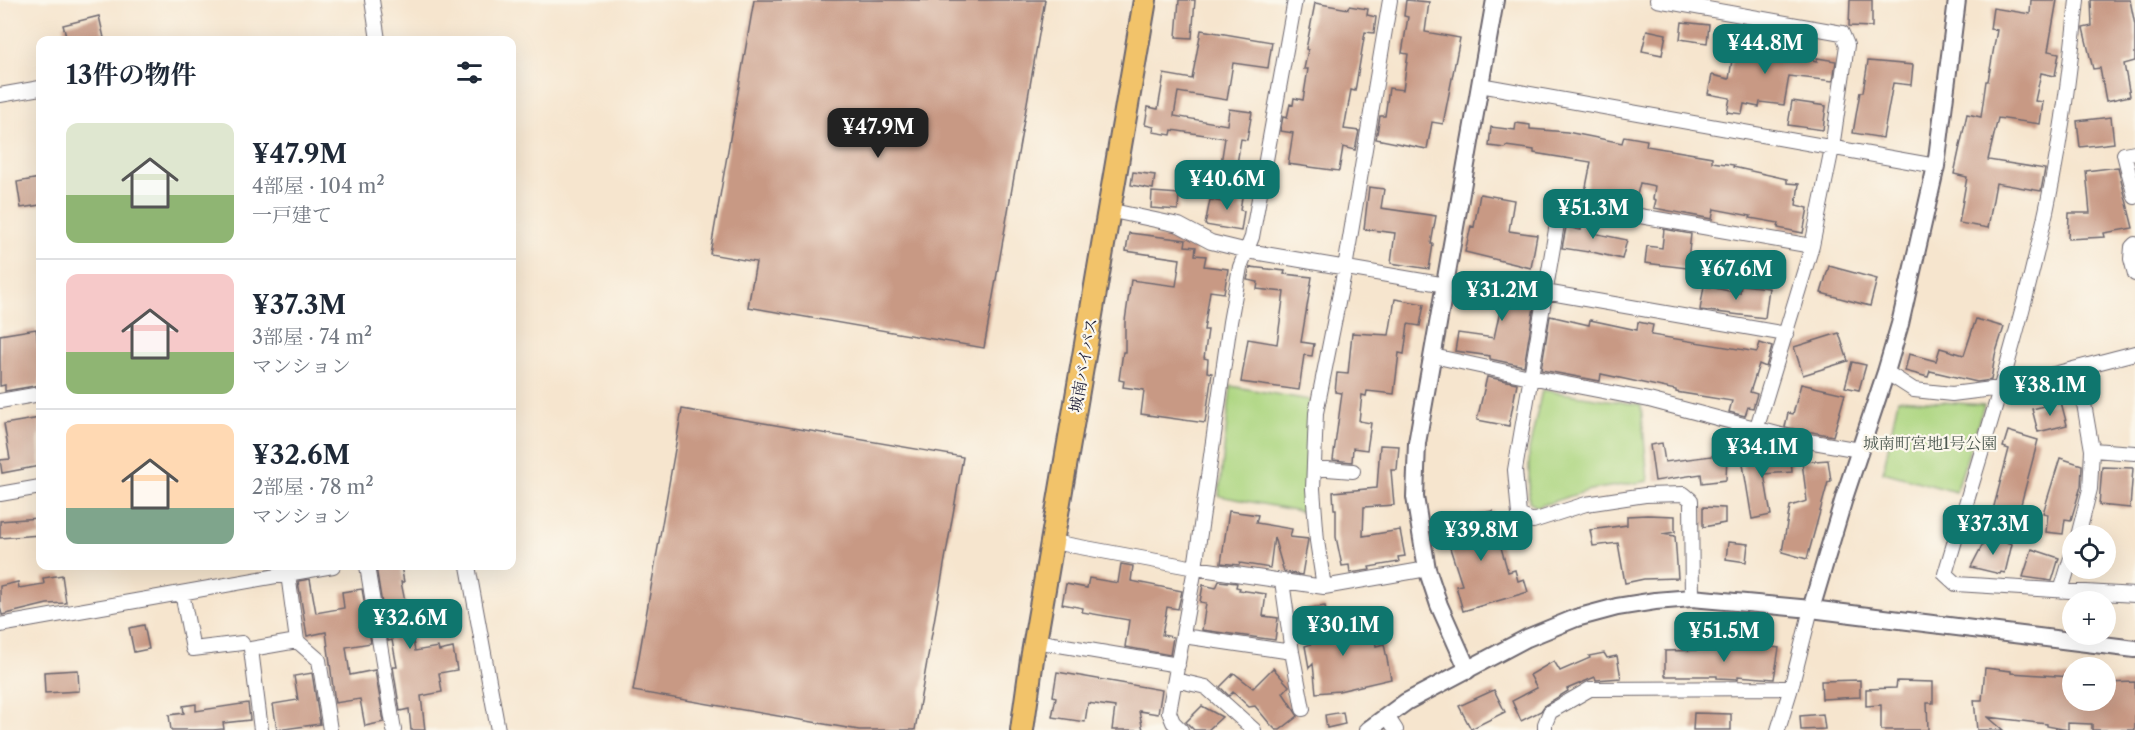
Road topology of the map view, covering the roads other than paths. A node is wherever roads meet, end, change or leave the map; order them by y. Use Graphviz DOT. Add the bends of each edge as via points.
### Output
graph roads {
  1 [pos="372,0"];
  2 [pos="1145,0"];
  3 [pos="1295,0"];
  4 [pos="1390,0"];
  5 [pos="1495,0"];
  6 [pos="1658,0"];
  7 [pos="1957,0"];
  8 [pos="2078,0"];
  9 [pos="377,36"];
  10 [pos="1480,85"];
  11 [pos="36,89"];
  12 [pos="0,94"];
  13 [pos="1832,147"];
  14 [pos="2135,152"];
  15 [pos="1936,165"];
  16 [pos="2135,197"];
  17 [pos="1108,210"];
  18 [pos="2135,244"];
  19 [pos="1812,246"];
  20 [pos="1248,251"];
  21 [pos="1345,268"];
  22 [pos="2135,274"];
  23 [pos="1446,285"];
  24 [pos="1545,292"];
  25 [pos="1786,334"];
  26 [pos="2135,353"];
  27 [pos="1433,356"];
  28 [pos="2078,369"];
  29 [pos="1886,372"];
  30 [pos="1530,377"];
  31 [pos="2000,388"];
  32 [pos="36,395"];
  33 [pos="0,400"];
  34 [pos="1757,427"];
  35 [pos="1860,450"];
  36 [pos="2092,450"];
  37 [pos="2135,453"];
  38 [pos="1314,468"];
  39 [pos="1353,471"];
  40 [pos="36,488"];
  41 [pos="0,494"];
  42 [pos="2081,525"];
  43 [pos="1053,542"];
  44 [pos="1195,568"];
  45 [pos="1427,569"];
  46 [pos="310,570"];
  47 [pos="368,570"];
  48 [pos="469,570"];
  49 [pos="267,571"];
  50 [pos="288,574"];
  51 [pos="2065,579"];
  52 [pos="1281,581"];
  53 [pos="1324,587"];
  54 [pos="2061,591"];
  55 [pos="182,593"];
  56 [pos="2135,595"];
  57 [pos="1692,598"];
  58 [pos="1811,609"];
  59 [pos="0,625"];
  60 [pos="1183,636"];
  61 [pos="297,641"];
  62 [pos="1035,641"];
  63 [pos="242,643"];
  64 [pos="2135,649"];
  65 [pos="1292,652"];
  66 [pos="1178,665"];
  67 [pos="1468,670"];
  68 [pos="1175,680"];
  69 [pos="1791,688"];
  70 [pos="1303,709"];
  71 [pos="1391,723"];
  72 [pos="261,730"];
  73 [pos="330,730"];
  74 [pos="394,730"];
  75 [pos="498,730"];
  76 [pos="1022,730"];
  77 [pos="1181,730"];
  78 [pos="1254,730"];
  79 [pos="1368,730"];
  80 [pos="1545,730"];
  81 [pos="1778,730"];
  1 -- 9 [label="street"];
  2 -- 17 [label="highway, 城南バイパス"];
  3 -- 20 [label="street"];
  4 -- 21 [label="street"];
  5 -- 10 [label="street"];
  6 -- 13 [label="street" via="1842,33 1847,45"];
  7 -- 15 [label="street"];
  8 -- 31 [label="street" via="2068,94 2041,237"];
  10 -- 13 [label="street"];
  10 -- 23 [label="street"];
  11 -- 12 [label="street"];
  13 -- 15 [label="street"];
  13 -- 19 [label="street"];
  14 -- 16 [label="street" via="2124,154"];
  15 -- 29 [label="street"];
  17 -- 20 [label="street" via="1179,225 1211,242"];
  17 -- 43 [label="highway, 城南バイパス"];
  18 -- 22 [label="street" via="2131,259"];
  19 -- 24 [label="street" via="1570,204 1559,212"];
  19 -- 25 [label="street"];
  20 -- 21 [label="street"];
  20 -- 44 [label="street" via="1240,267 1230,322"];
  21 -- 23 [label="street"];
  21 -- 38 [label="street" via="1316,413"];
  23 -- 27 [label="street"];
  24 -- 25 [label="street"];
  24 -- 30 [label="street"];
  25 -- 34 [label="street"];
  26 -- 28 [label="street"];
  27 -- 30 [label="street"];
  27 -- 45 [label="street" via="1417,443 1415,497"];
  28 -- 31 [label="street"];
  28 -- 36 [label="street"];
  29 -- 31 [label="street" via="1914,390 1952,394"];
  29 -- 35 [label="street"];
  30 -- 34 [label="street" via="1649,400"];
  30 -- 57 [label="street" via="1515,470 1519,515 1533,521 1586,504 1683,494 1691,500"];
  31 -- 54 [label="street" via="1945,574 1956,584"];
  32 -- 33 [label="street"];
  34 -- 35 [label="street" via="1796,439"];
  35 -- 58 [label="street"];
  36 -- 37 [label="street"];
  36 -- 42 [label="street" via="2090,489"];
  38 -- 39 [label="street"];
  38 -- 53 [label="street" via="1317,541"];
  40 -- 41 [label="street"];
  43 -- 44 [label="street"];
  43 -- 62 [label="highway, 城南バイパス"];
  44 -- 52 [label="street"];
  44 -- 60 [label="street"];
  45 -- 53 [label="street"];
  45 -- 67 [label="street"];
  46 -- 50 [label="street"];
  47 -- 74 [label="street"];
  48 -- 75 [label="street"];
  49 -- 50 [label="street"];
  49 -- 55 [label="street"];
  50 -- 61 [label="street"];
  51 -- 54 [label="street"];
  52 -- 53 [label="street"];
  52 -- 65 [label="street"];
  54 -- 56 [label="street"];
  55 -- 59 [label="street"];
  55 -- 63 [label="street" via="193,649"];
  57 -- 58 [label="street"];
  57 -- 67 [label="street" via="1617,607 1576,618 1527,638"];
  58 -- 64 [label="street"];
  58 -- 69 [label="street"];
  60 -- 65 [label="street"];
  60 -- 66 [label="street"];
  61 -- 72 [label="street" via="251,649"];
  61 -- 73 [label="street" via="319,660"];
  62 -- 66 [label="street"];
  62 -- 76 [label="highway, 城南バイパス"];
  65 -- 70 [label="street"];
  66 -- 68 [label="street"];
  67 -- 71 [label="street" via="1406,702"];
  68 -- 77 [label="street" via="1169,712"];
  68 -- 78 [label="street" via="1206,687"];
  69 -- 80 [label="street" via="1590,689 1550,712"];
  69 -- 81 [label="street"];
  71 -- 79 [label="street"];
}
